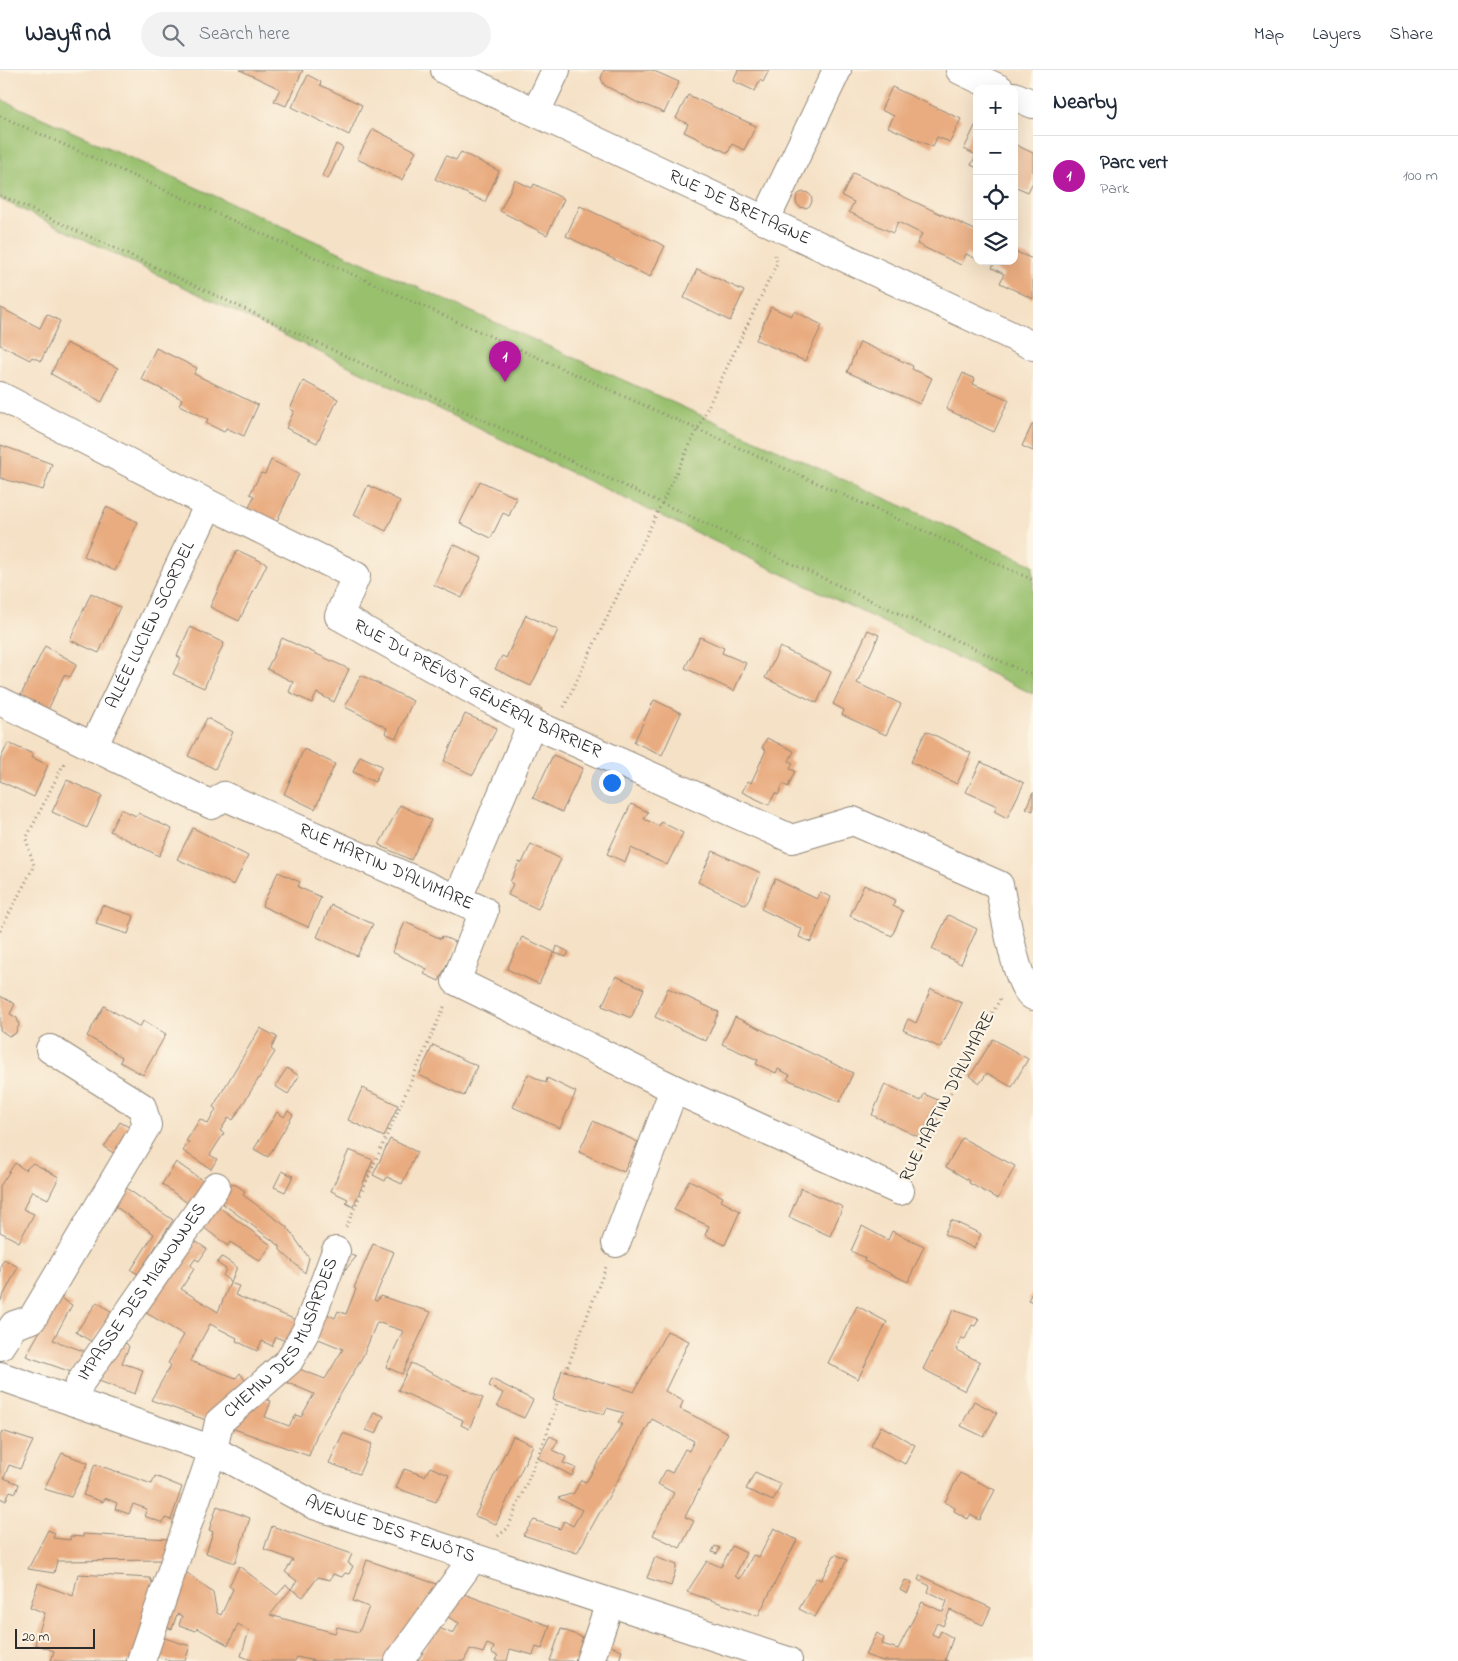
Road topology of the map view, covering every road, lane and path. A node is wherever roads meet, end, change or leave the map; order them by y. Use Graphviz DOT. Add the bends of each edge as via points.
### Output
graph roads {
  1 [pos="445,70"];
  2 [pos="556,70"];
  3 [pos="837,70"];
  4 [pos="960,70"];
  5 [pos="992,85"];
  6 [pos="1018,98"];
  7 [pos="1033,104"];
  8 [pos="536,112"];
  9 [pos="0,116"];
  10 [pos="0,194"];
  11 [pos="765,221"];
  12 [pos="1033,346"];
  13 [pos="0,396"];
  14 [pos="698,429"];
  15 [pos="662,502"];
  16 [pos="208,504"];
  17 [pos="1033,580"];
  18 [pos="1033,676"];
  19 [pos="0,701"];
  20 [pos="564,708"];
  21 [pos="532,723"];
  22 [pos="85,743"];
  23 [pos="458,898"];
  24 [pos="0,931"];
  25 [pos="1018,972"];
  26 [pos="456,981"];
  27 [pos="1033,996"];
  28 [pos="50,1049"];
  29 [pos="674,1089"];
  30 [pos="216,1186"];
  31 [pos="900,1191"];
  32 [pos="616,1243"];
  33 [pos="336,1251"];
  34 [pos="0,1346"];
  35 [pos="566,1371"];
  36 [pos="0,1376"];
  37 [pos="558,1401"];
  38 [pos="74,1402"];
  39 [pos="213,1450"];
  40 [pos="473,1558"];
  41 [pos="610,1603"];
  42 [pos="141,1661"];
  43 [pos="400,1661"];
  44 [pos="590,1661"];
  45 [pos="788,1661"];
  1 -- 8 [label="street, RUE DE BRETAGNE"];
  2 -- 8 [label="street"];
  3 -- 11 [label="street"];
  4 -- 5 [label="street"];
  6 -- 7 [label="street"];
  8 -- 11 [label="street, RUE DE BRETAGNE"];
  9 -- 14 [label="path"];
  10 -- 15 [label="path"];
  11 -- 12 [label="street, RUE DE BRETAGNE"];
  11 -- 14 [label="path" via="777,263"];
  13 -- 16 [label="street, RUE DU PRÉVÔT GÉNÉRAL BARRIER"];
  14 -- 15 [label="path"];
  14 -- 17 [label="path"];
  15 -- 18 [label="path"];
  15 -- 20 [label="path"];
  16 -- 21 [label="street, RUE DU PRÉVÔT GÉNÉRAL BARRIER" via="356,576 338,616"];
  16 -- 22 [label="street, ALLÉE LUCIEN SCORDEL"];
  19 -- 22 [label="street, RUE MARTIN D'ALVIMARE"];
  21 -- 23 [label="street"];
  21 -- 25 [label="street, RUE DU PRÉVÔT GÉNÉRAL BARRIER" via="792,839 853,821 999,885"];
  22 -- 23 [label="street, RUE MARTIN D'ALVIMARE" via="212,806 224,796"];
  22 -- 24 [label="path" via="26,839 34,866"];
  23 -- 26 [label="street, RUE MARTIN D'ALVIMARE" via="484,911"];
  25 -- 27 [label="street, RUE DU PRÉVÔT GÉNÉRAL BARRIER"];
  25 -- 31 [label="path, RUE MARTIN D'ALVIMARE" via="996,1003"];
  26 -- 29 [label="street, RUE MARTIN D'ALVIMARE"];
  26 -- 33 [label="path"];
  28 -- 34 [label="street" via="142,1107 147,1125 32,1319 14,1325"];
  29 -- 31 [label="street, RUE MARTIN D'ALVIMARE"];
  29 -- 32 [label="street"];
  30 -- 38 [label="street, IMPASSE DES MIGNONNES" via="80,1383"];
  32 -- 35 [label="path"];
  33 -- 39 [label="street, CHEMIN DES MUSARDES" via="307,1329 289,1361 219,1422"];
  36 -- 38 [label="street, AVENUE DES FENÔTS"];
  37 -- 40 [label="path" via="508,1528"];
  38 -- 39 [label="street, AVENUE DES FENÔTS"];
  39 -- 40 [label="street, AVENUE DES FENÔTS" via="314,1506"];
  39 -- 42 [label="street, CHEMIN DES MUSARDES"];
  40 -- 41 [label="street, AVENUE DES FENÔTS"];
  40 -- 43 [label="street"];
  41 -- 44 [label="street"];
  41 -- 45 [label="street, AVENUE DES FENÔTS"];
}
